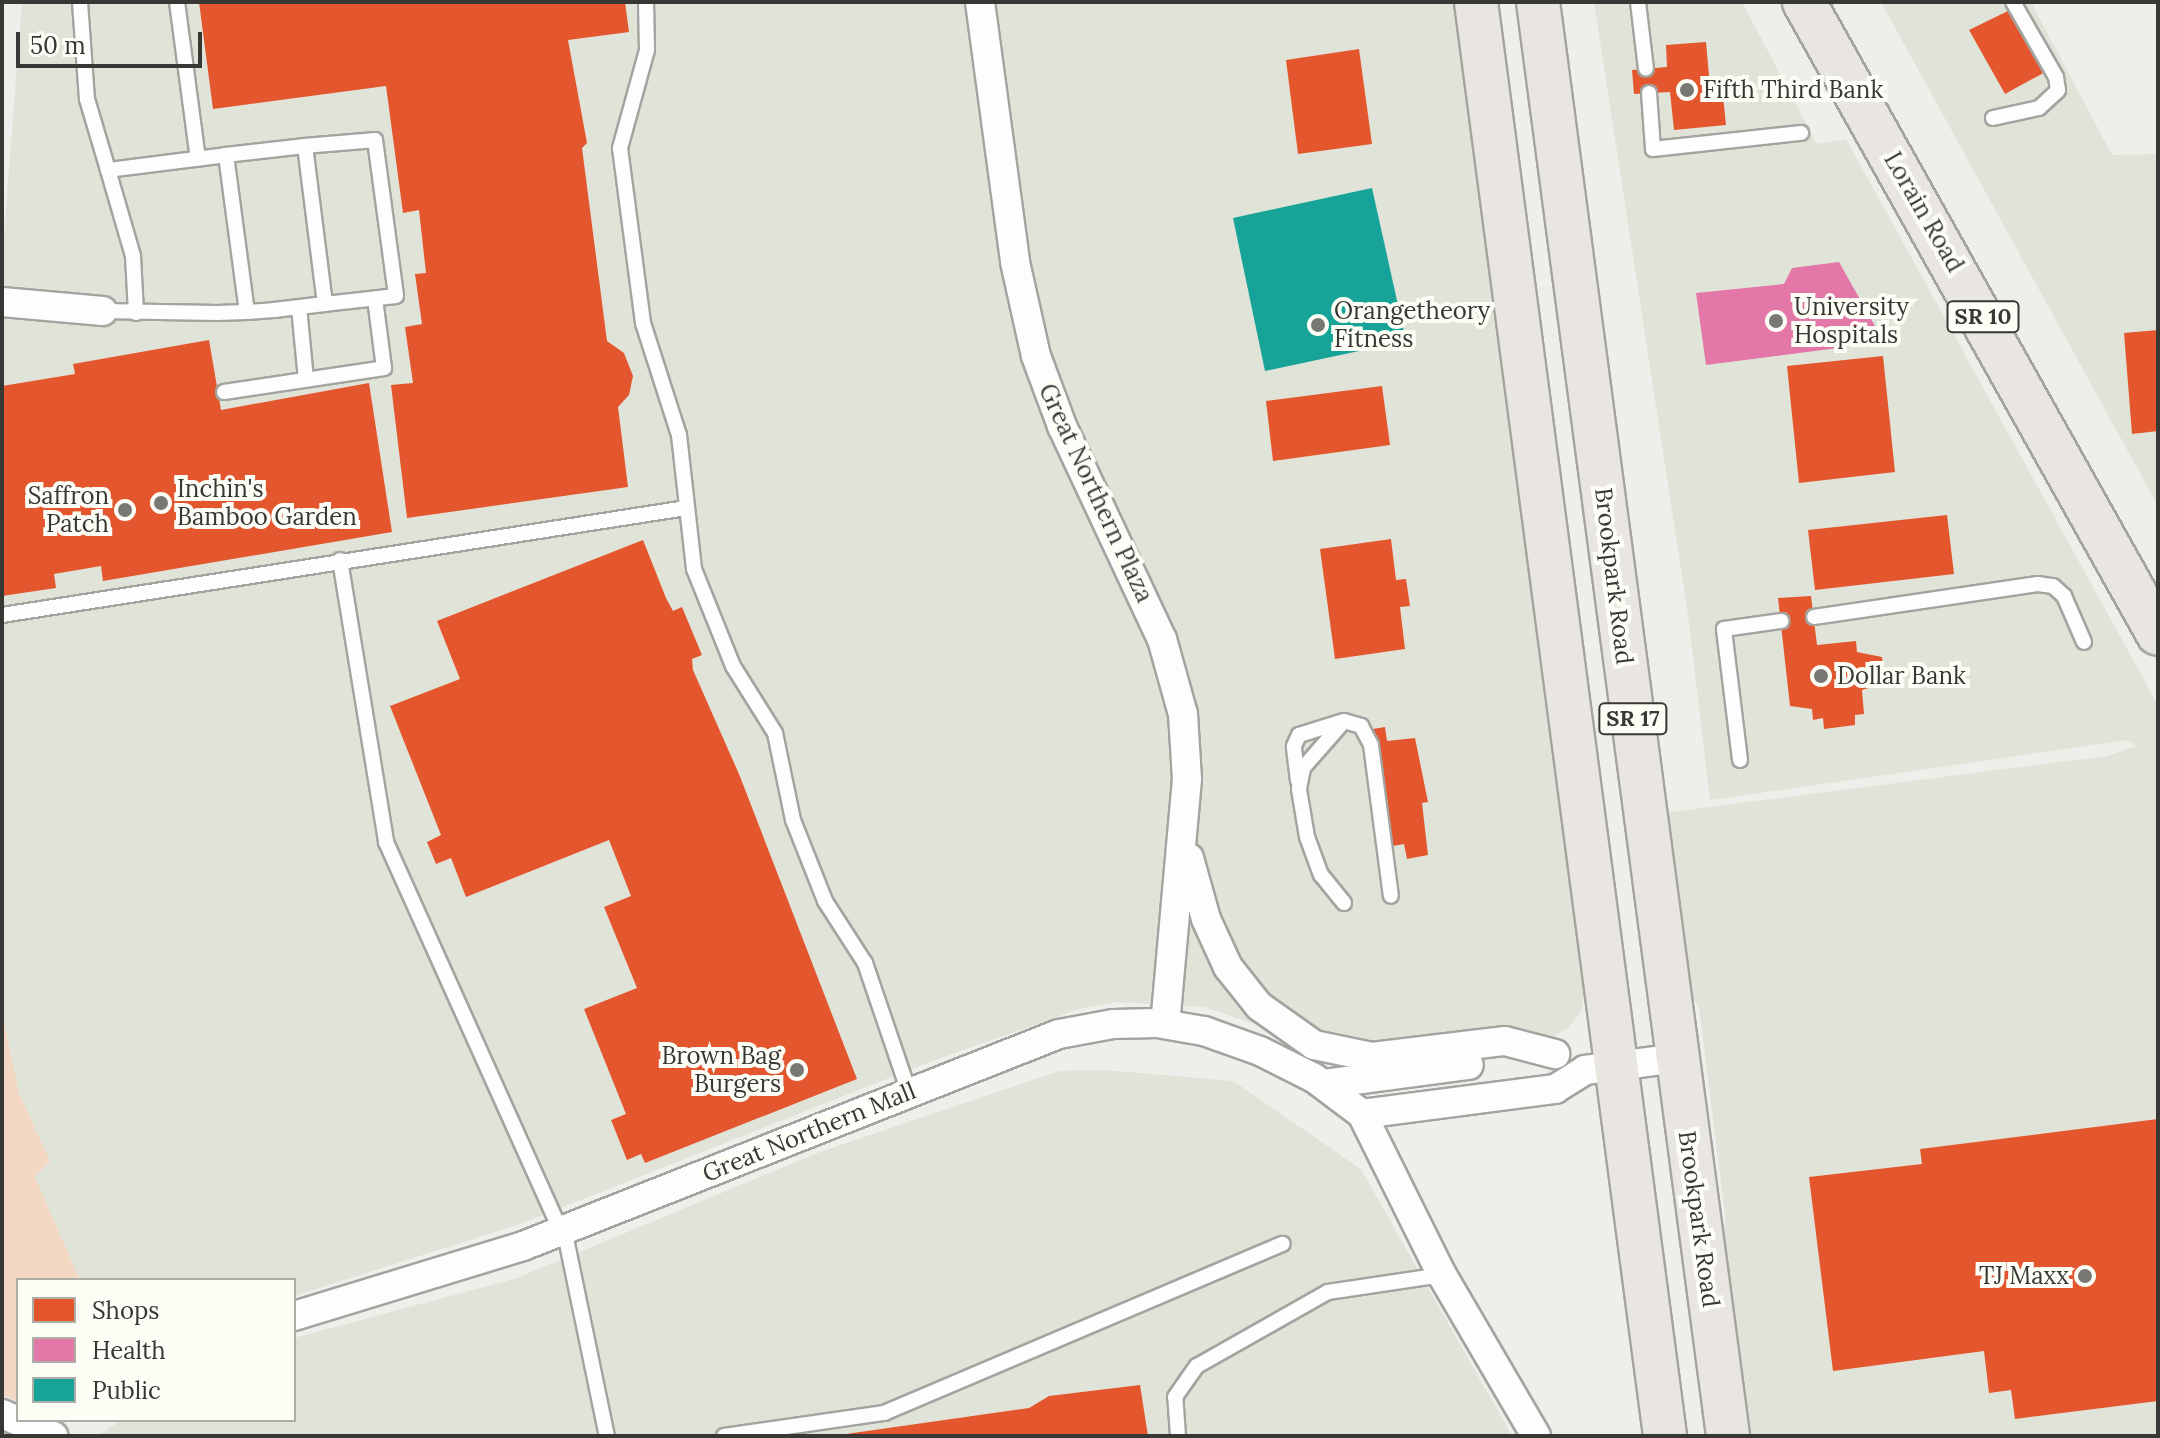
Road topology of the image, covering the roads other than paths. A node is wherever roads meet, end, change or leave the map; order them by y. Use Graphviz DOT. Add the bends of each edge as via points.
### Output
graph roads {
  1 [pos="80,2"];
  2 [pos="177,2"];
  3 [pos="646,2"];
  4 [pos="980,2"];
  5 [pos="1476,2"];
  6 [pos="1538,2"];
  7 [pos="1638,2"];
  8 [pos="1804,2"];
  9 [pos="2013,2"];
  10 [pos="1646,69"];
  11 [pos="1649,93"];
  12 [pos="1993,118"];
  13 [pos="1801,133"];
  14 [pos="305,146"];
  15 [pos="226,155"];
  16 [pos="198,159"];
  17 [pos="108,170"];
  18 [pos="375,299"];
  19 [pos="2,302"];
  20 [pos="325,304"];
  21 [pos="299,307"];
  22 [pos="103,311"];
  23 [pos="247,312"];
  24 [pos="136,313"];
  25 [pos="306,380"];
  26 [pos="224,392"];
  27 [pos="686,508"];
  28 [pos="340,560"];
  29 [pos="2,615"];
  30 [pos="1814,617"];
  31 [pos="1781,621"];
  32 [pos="2158,634"];
  33 [pos="2084,642"];
  34 [pos="1344,721"];
  35 [pos="1740,760"];
  36 [pos="1299,789"];
  37 [pos="1183,839"];
  38 [pos="1391,896"];
  39 [pos="1344,903"];
  40 [pos="1165,1024"];
  41 [pos="1555,1054"];
  42 [pos="1677,1058"];
  43 [pos="1599,1068"];
  44 [pos="1324,1084"];
  45 [pos="909,1092"];
  46 [pos="1362,1114"];
  47 [pos="562,1230"];
  48 [pos="1283,1244"];
  49 [pos="1442,1275"];
  50 [pos="296,1315"];
  51 [pos="21,1422"];
  52 [pos="69,1422"];
  53 [pos="54,1436"];
  54 [pos="607,1436"];
  55 [pos="724,1436"];
  56 [pos="1178,1436"];
  57 [pos="1536,1436"];
  58 [pos="1665,1436"];
  59 [pos="1728,1436"];
  1 -- 17 [label="lane" via="87,99"];
  2 -- 16 [label="lane"];
  3 -- 27 [label="lane" via="647,50 620,148 643,323 679,435"];
  4 -- 37 [label="street, Great Northern Plaza" via="1025,313 1062,426 1167,653 1185,731"];
  5 -- 43 [label="main road, SR 17"];
  6 -- 42 [label="main road, Brookpark Road / SR 17"];
  7 -- 10 [label="lane"];
  8 -- 32 [label="main road, Lorain Road / SR 10"];
  9 -- 12 [label="lane" via="2056,77 2058,90 2039,108"];
  11 -- 13 [label="lane" via="1653,149"];
  14 -- 15 [label="lane"];
  14 -- 18 [label="lane" via="375,140 396,296"];
  14 -- 20 [label="lane"];
  15 -- 16 [label="lane"];
  15 -- 23 [label="lane"];
  16 -- 17 [label="lane"];
  17 -- 24 [label="lane" via="133,256"];
  18 -- 20 [label="lane"];
  18 -- 25 [label="lane" via="384,368"];
  19 -- 22 [label="street"];
  20 -- 21 [label="lane"];
  21 -- 23 [label="lane"];
  21 -- 25 [label="lane"];
  22 -- 24 [label="lane"];
  23 -- 24 [label="lane"];
  25 -- 26 [label="lane"];
  27 -- 28 [label="lane"];
  27 -- 45 [label="lane" via="699,584 733,666 775,733 793,820 825,901 865,963"];
  28 -- 29 [label="lane"];
  28 -- 47 [label="lane" via="386,842"];
  30 -- 33 [label="lane" via="2038,584 2053,586 2064,596"];
  31 -- 35 [label="lane" via="1724,629"];
  34 -- 36 [label="lane" via="1303,768"];
  34 -- 36 [label="lane" via="1299,735 1294,746"];
  34 -- 38 [label="lane" via="1361,726 1371,745"];
  36 -- 39 [label="lane" via="1307,837 1321,875"];
  37 -- 40 [label="street, Great Northern Plaza"];
  37 -- 41 [label="street, Great Northern Plaza" via="1217,947 1245,991 1314,1045 1357,1057 1505,1041"];
  40 -- 44 [label="street, Great Northern Mall" via="1230,1039"];
  40 -- 45 [label="street, Great Northern Mall" via="1113,1024 1059,1034"];
  41 -- 43 [label="street"];
  41 -- 44 [label="street"];
  42 -- 43 [label="street"];
  42 -- 59 [label="main road, Brookpark Road / SR 17"];
  43 -- 46 [label="street" via="1555,1089"];
  43 -- 58 [label="main road, SR 17"];
  44 -- 46 [label="street, Great Northern Mall"];
  45 -- 47 [label="street, Great Northern Mall"];
  46 -- 49 [label="street, Great Northern Mall"];
  47 -- 50 [label="street, Great Northern Mall"];
  47 -- 54 [label="lane"];
  48 -- 55 [label="lane" via="884,1413"];
  49 -- 56 [label="lane" via="1328,1292 1197,1366 1175,1397"];
  49 -- 57 [label="street, Great Northern Mall"];
  51 -- 53 [label="street"];
  52 -- 53 [label="street"];
}
